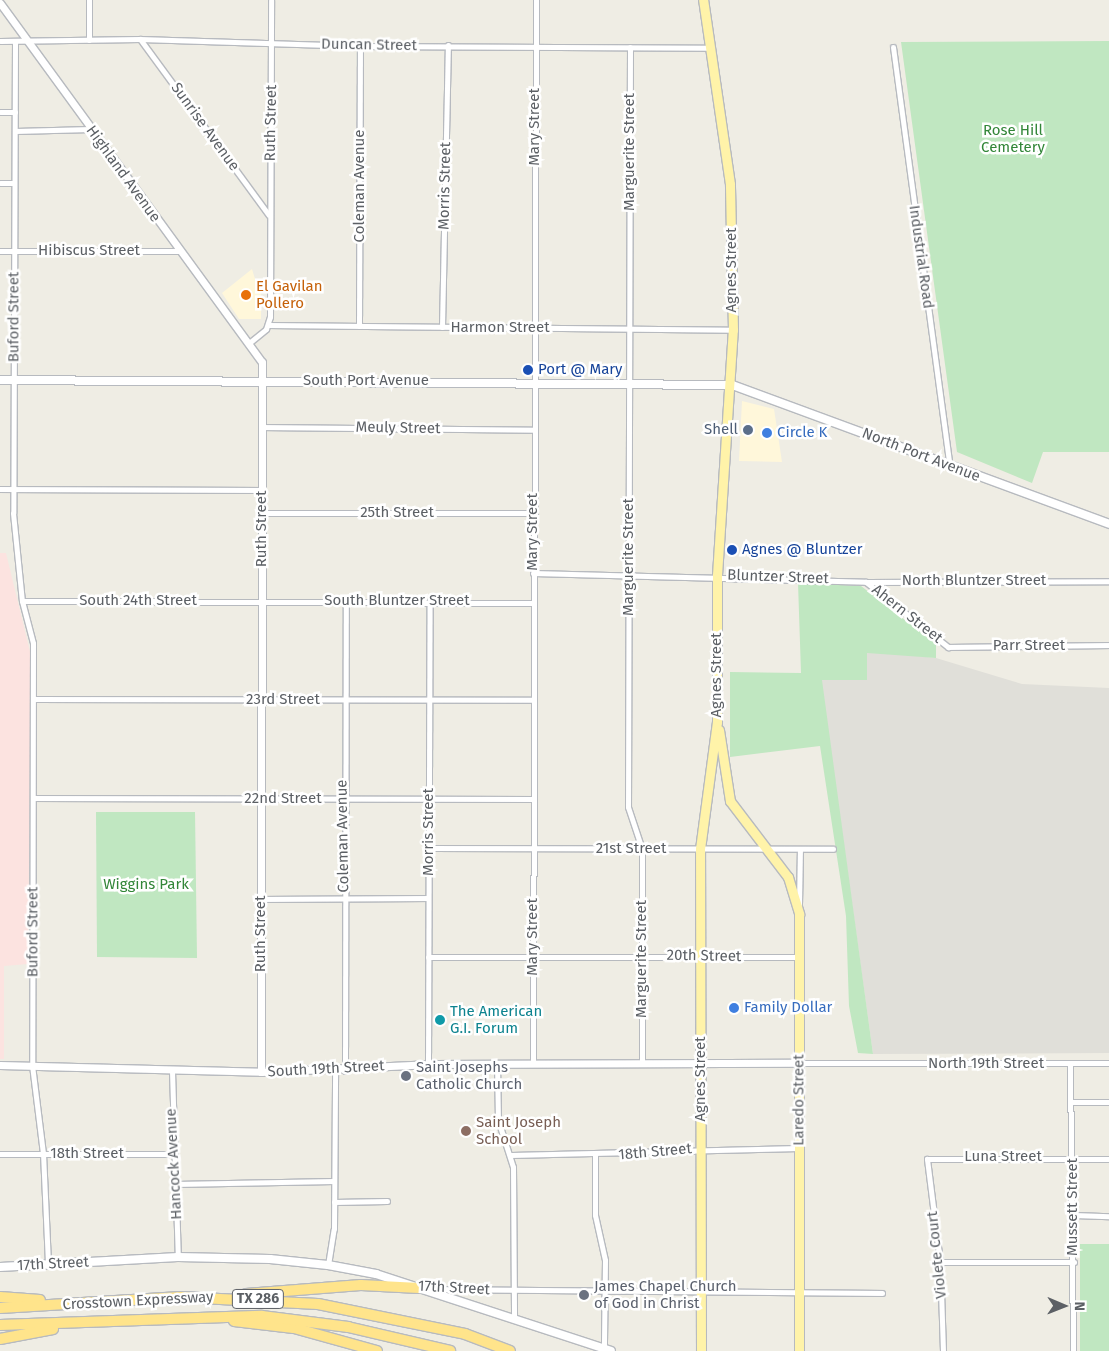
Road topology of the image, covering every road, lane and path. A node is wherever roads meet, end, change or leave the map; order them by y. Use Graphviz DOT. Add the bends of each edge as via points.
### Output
graph roads {
  1 [pos="89,0"];
  2 [pos="271,0"];
  3 [pos="536,0"];
  4 [pos="703,0"];
  5 [pos="0,3"];
  6 [pos="140,39"];
  7 [pos="27,40"];
  8 [pos="89,40"];
  9 [pos="0,41"];
  10 [pos="15,41"];
  11 [pos="272,42"];
  12 [pos="448,45"];
  13 [pos="535,45"];
  14 [pos="360,46"];
  15 [pos="893,47"];
  16 [pos="630,48"];
  17 [pos="710,48"];
  18 [pos="0,112"];
  19 [pos="15,112"];
  20 [pos="91,129"];
  21 [pos="15,131"];
  22 [pos="0,183"];
  23 [pos="14,183"];
  24 [pos="270,216"];
  25 [pos="0,251"];
  26 [pos="15,251"];
  27 [pos="178,251"];
  28 [pos="268,325"];
  29 [pos="359,326"];
  30 [pos="442,327"];
  31 [pos="534,328"];
  32 [pos="629,329"];
  33 [pos="733,330"];
  34 [pos="249,343"];
  35 [pos="0,380"];
  36 [pos="14,380"];
  37 [pos="262,380"];
  38 [pos="534,382"];
  39 [pos="629,383"];
  40 [pos="732,385"];
  41 [pos="262,427"];
  42 [pos="534,430"];
  43 [pos="950,466"];
  44 [pos="0,489"];
  45 [pos="13,489"];
  46 [pos="262,490"];
  47 [pos="532,513"];
  48 [pos="262,514"];
  49 [pos="1109,524"];
  50 [pos="533,573"];
  51 [pos="629,574"];
  52 [pos="717,575"];
  53 [pos="839,580"];
  54 [pos="1109,580"];
  55 [pos="866,582"];
  56 [pos="22,601"];
  57 [pos="262,601"];
  58 [pos="346,601"];
  59 [pos="430,601"];
  60 [pos="533,603"];
  61 [pos="1109,645"];
  62 [pos="948,646"];
  63 [pos="34,699"];
  64 [pos="262,700"];
  65 [pos="344,700"];
  66 [pos="532,700"];
  67 [pos="429,701"];
  68 [pos="718,722"];
  69 [pos="33,798"];
  70 [pos="262,799"];
  71 [pos="342,799"];
  72 [pos="429,799"];
  73 [pos="532,799"];
  74 [pos="428,848"];
  75 [pos="532,848"];
  76 [pos="767,848"];
  77 [pos="642,849"];
  78 [pos="700,849"];
  79 [pos="800,849"];
  80 [pos="833,849"];
  81 [pos="428,898"];
  82 [pos="261,899"];
  83 [pos="344,899"];
  84 [pos="799,914"];
  85 [pos="643,956"];
  86 [pos="428,957"];
  87 [pos="533,957"];
  88 [pos="701,957"];
  89 [pos="800,957"];
  90 [pos="497,1063"];
  91 [pos="533,1063"];
  92 [pos="799,1063"];
  93 [pos="1070,1063"];
  94 [pos="1109,1063"];
  95 [pos="428,1064"];
  96 [pos="642,1064"];
  97 [pos="702,1064"];
  98 [pos="862,1064"];
  99 [pos="0,1065"];
  100 [pos="32,1065"];
  101 [pos="172,1072"];
  102 [pos="261,1072"];
  103 [pos="334,1072"];
  104 [pos="345,1072"];
  105 [pos="1071,1102"];
  106 [pos="1109,1102"];
  107 [pos="701,1148"];
  108 [pos="799,1148"];
  109 [pos="43,1153"];
  110 [pos="0,1154"];
  111 [pos="174,1154"];
  112 [pos="511,1155"];
  113 [pos="595,1155"];
  114 [pos="1073,1158"];
  115 [pos="927,1159"];
  116 [pos="1109,1159"];
  117 [pos="334,1181"];
  118 [pos="175,1184"];
  119 [pos="387,1201"];
  120 [pos="334,1202"];
  121 [pos="1074,1215"];
  122 [pos="1109,1216"];
  123 [pos="178,1257"];
  124 [pos="940,1262"];
  125 [pos="1074,1262"];
  126 [pos="48,1265"];
  127 [pos="328,1265"];
  128 [pos="0,1267"];
  129 [pos="419,1288"];
  130 [pos="514,1291"];
  131 [pos="605,1291"];
  132 [pos="701,1291"];
  133 [pos="799,1292"];
  134 [pos="882,1293"];
  135 [pos="0,1297"];
  136 [pos="220,1297"];
  137 [pos="76,1303"];
  138 [pos="0,1308"];
  139 [pos="214,1317"];
  140 [pos="514,1317"];
  141 [pos="86,1324"];
  142 [pos="0,1325"];
  143 [pos="0,1339"];
  144 [pos="608,1349"];
  145 [pos="376,1351"];
  146 [pos="450,1351"];
  147 [pos="510,1351"];
  148 [pos="701,1351"];
  149 [pos="799,1351"];
  150 [pos="943,1351"];
  151 [pos="1073,1351"];
  1 -- 8 [label="street"];
  2 -- 11 [label="street, Ruth Street"];
  3 -- 13 [label="street, Mary Street"];
  4 -- 17 [label="main road, Agnes Street"];
  5 -- 7 [label="street, Highland Avenue"];
  6 -- 8 [label="street, Duncan Street"];
  6 -- 11 [label="street, Duncan Street"];
  6 -- 24 [label="street, Sunrise Avenue"];
  7 -- 8 [label="street, Duncan Street"];
  7 -- 10 [label="street, Duncan Street"];
  7 -- 20 [label="street, Highland Avenue"];
  9 -- 10 [label="street, Duncan Street"];
  10 -- 19 [label="street, Buford Street"];
  11 -- 14 [label="street, Duncan Street"];
  11 -- 24 [label="street, Ruth Street"];
  12 -- 13 [label="street, Duncan Street"];
  12 -- 14 [label="street, Duncan Street"];
  12 -- 30 [label="street, Morris Street"];
  13 -- 16 [label="street, Duncan Street"];
  13 -- 31 [label="street, Mary Street"];
  14 -- 29 [label="street, Coleman Avenue"];
  15 -- 43 [label="street, Industrial Road"];
  16 -- 17 [label="street, Duncan Street"];
  16 -- 32 [label="street, Marguerite Street"];
  17 -- 33 [label="main road, Agnes Street" via="730,184"];
  18 -- 19 [label="street"];
  19 -- 21 [label="street, Buford Street"];
  20 -- 21 [label="street"];
  20 -- 27 [label="street, Highland Avenue"];
  21 -- 23 [label="street, Buford Street"];
  22 -- 23 [label="street"];
  23 -- 26 [label="street, Buford Street"];
  24 -- 28 [label="street, Ruth Street"];
  25 -- 26 [label="street, Hibiscus Street"];
  26 -- 27 [label="street, Hibiscus Street"];
  26 -- 36 [label="street, Buford Street"];
  27 -- 34 [label="street, Highland Avenue"];
  28 -- 29 [label="street, Harmon Street"];
  28 -- 34 [label="street"];
  29 -- 30 [label="street, Harmon Street"];
  30 -- 31 [label="street, Harmon Street"];
  31 -- 32 [label="street, Harmon Street"];
  31 -- 38 [label="street, Mary Street"];
  32 -- 33 [label="street, Harmon Street"];
  32 -- 39 [label="street, Marguerite Street"];
  33 -- 40 [label="main road, Agnes Street"];
  34 -- 37 [label="street, Ruth Street" via="262,362"];
  35 -- 36 [label="main road, South Port Avenue"];
  36 -- 37 [label="main road, South Port Avenue"];
  36 -- 45 [label="street, Buford Street"];
  37 -- 38 [label="main road, South Port Avenue"];
  37 -- 41 [label="street, Ruth Street"];
  38 -- 39 [label="main road, South Port Avenue"];
  38 -- 42 [label="street, Mary Street"];
  39 -- 40 [label="main road, South Port Avenue"];
  39 -- 51 [label="street, Marguerite Street"];
  40 -- 43 [label="main road, North Port Avenue"];
  40 -- 52 [label="main road, Agnes Street"];
  41 -- 42 [label="street, Meuly Street"];
  41 -- 46 [label="street, Ruth Street"];
  42 -- 47 [label="street, Mary Street"];
  43 -- 49 [label="main road, North Port Avenue"];
  44 -- 45 [label="street"];
  45 -- 46 [label="street"];
  45 -- 56 [label="street, Buford Street"];
  46 -- 48 [label="street, Ruth Street"];
  47 -- 48 [label="street, 25th Street"];
  47 -- 50 [label="street, Mary Street"];
  48 -- 57 [label="street, Ruth Street"];
  50 -- 51 [label="street"];
  50 -- 60 [label="street, Mary Street"];
  51 -- 52 [label="street"];
  51 -- 77 [label="street, Marguerite Street" via="628,807"];
  52 -- 53 [label="street, Bluntzer Street"];
  52 -- 68 [label="main road, Agnes Street"];
  53 -- 55 [label="street, North Bluntzer Street"];
  54 -- 55 [label="street, North Bluntzer Street"];
  55 -- 62 [label="street, Ahern Street"];
  56 -- 57 [label="street, South 24th Street"];
  56 -- 63 [label="street, Buford Street" via="33,642"];
  57 -- 58 [label="street, South Bluntzer Street"];
  57 -- 64 [label="street, Ruth Street"];
  58 -- 59 [label="street, South Bluntzer Street"];
  58 -- 65 [label="street, Coleman Avenue"];
  59 -- 60 [label="street, South Bluntzer Street"];
  59 -- 67 [label="street, Morris Street"];
  60 -- 66 [label="street, Mary Street"];
  61 -- 62 [label="street, Parr Street"];
  63 -- 64 [label="street, 23rd Street"];
  63 -- 69 [label="street, Buford Street"];
  64 -- 65 [label="street, 23rd Street"];
  64 -- 70 [label="street, Ruth Street"];
  65 -- 67 [label="street, 23rd Street"];
  65 -- 71 [label="street, Coleman Avenue"];
  66 -- 67 [label="street, 23rd Street"];
  66 -- 73 [label="street, Mary Street"];
  67 -- 72 [label="street, Morris Street"];
  68 -- 76 [label="main road" via="730,801"];
  68 -- 78 [label="main road, Agnes Street"];
  69 -- 70 [label="street, 22nd Street"];
  69 -- 100 [label="street, Buford Street"];
  70 -- 71 [label="street, 22nd Street"];
  70 -- 82 [label="street, Ruth Street"];
  71 -- 72 [label="street, 22nd Street"];
  71 -- 83 [label="street, Coleman Avenue"];
  72 -- 73 [label="street, 22nd Street"];
  72 -- 74 [label="street, Morris Street"];
  73 -- 75 [label="street, Mary Street"];
  74 -- 75 [label="street, 21st Street"];
  74 -- 81 [label="street, Morris Street"];
  75 -- 77 [label="street, 21st Street"];
  75 -- 87 [label="street, Mary Street"];
  76 -- 78 [label="street, 21st Street"];
  76 -- 79 [label="street, 21st Street"];
  76 -- 84 [label="main road" via="788,877"];
  77 -- 78 [label="street, 21st Street"];
  77 -- 85 [label="street, Marguerite Street"];
  78 -- 88 [label="main road, Agnes Street"];
  79 -- 80 [label="street, 21st Street"];
  79 -- 84 [label="street, Laredo Street"];
  81 -- 83 [label="street"];
  81 -- 86 [label="street, Morris Street"];
  82 -- 83 [label="street"];
  82 -- 102 [label="street, Ruth Street"];
  83 -- 104 [label="street, Coleman Avenue"];
  84 -- 89 [label="main road, Laredo Street"];
  85 -- 87 [label="street, 20th Street"];
  85 -- 88 [label="street, 20th Street"];
  85 -- 96 [label="street, Marguerite Street"];
  86 -- 87 [label="street, 20th Street"];
  86 -- 95 [label="street, Morris Street"];
  87 -- 91 [label="street, Mary Street"];
  88 -- 89 [label="street, 20th Street"];
  88 -- 97 [label="main road, Agnes Street"];
  89 -- 92 [label="main road, Laredo Street"];
  90 -- 91 [label="street, South 19th Street"];
  90 -- 95 [label="street, South 19th Street"];
  90 -- 112 [label="street" via="498,1120"];
  91 -- 96 [label="street, South 19th Street"];
  92 -- 97 [label="street, South 19th Street"];
  92 -- 98 [label="street, South 19th Street"];
  92 -- 108 [label="main road, Laredo Street"];
  93 -- 94 [label="street, North 19th Street"];
  93 -- 98 [label="street, North 19th Street"];
  93 -- 105 [label="street, Mussett Street"];
  95 -- 104 [label="street, South 19th Street"];
  96 -- 97 [label="street, South 19th Street"];
  97 -- 107 [label="main road, Agnes Street"];
  99 -- 100 [label="street, South 19th Street"];
  100 -- 101 [label="street, South 19th Street"];
  100 -- 109 [label="street, Buford Street"];
  101 -- 102 [label="street, South 19th Street"];
  101 -- 111 [label="street, Hancock Avenue"];
  102 -- 103 [label="street, South 19th Street"];
  103 -- 104 [label="street, South 19th Street"];
  103 -- 117 [label="street"];
  105 -- 106 [label="street"];
  105 -- 114 [label="street, Mussett Street"];
  107 -- 108 [label="street, 18th Street"];
  107 -- 113 [label="street, 18th Street"];
  107 -- 132 [label="main road, Agnes Street"];
  108 -- 133 [label="main road, Laredo Street"];
  109 -- 110 [label="street, 18th Street"];
  109 -- 111 [label="street, 18th Street"];
  109 -- 126 [label="street, Buford Street"];
  111 -- 118 [label="street, Hancock Avenue"];
  112 -- 113 [label="street, 18th Street"];
  112 -- 130 [label="street"];
  113 -- 131 [label="street" via="595,1215 605,1260"];
  114 -- 115 [label="street, Luna Street"];
  114 -- 116 [label="street, Luna Street"];
  114 -- 121 [label="street, Mussett Street"];
  115 -- 124 [label="street, Violete Court"];
  117 -- 118 [label="street"];
  117 -- 120 [label="street"];
  118 -- 123 [label="street, Hancock Avenue"];
  119 -- 120 [label="street"];
  120 -- 127 [label="street"];
  121 -- 122 [label="street"];
  121 -- 125 [label="street, Mussett Street"];
  123 -- 126 [label="main road, 17th Street"];
  123 -- 127 [label="main road, 17th Street"];
  124 -- 125 [label="street"];
  124 -- 150 [label="street, Violete Court"];
  125 -- 151 [label="street, Mussett Street"];
  126 -- 128 [label="main road, 17th Street"];
  127 -- 129 [label="main road, 17th Street" via="376,1274"];
  129 -- 130 [label="street, 17th Street"];
  129 -- 136 [label="highway" via="361,1284"];
  129 -- 140 [label="main road"];
  130 -- 131 [label="street, 17th Street"];
  130 -- 140 [label="street"];
  131 -- 132 [label="street, 17th Street"];
  131 -- 144 [label="street"];
  132 -- 133 [label="street, 17th Street"];
  132 -- 148 [label="main road, Agnes Street"];
  133 -- 134 [label="street, 17th Street"];
  133 -- 149 [label="main road, Laredo Street"];
  135 -- 137 [label="highway"];
  136 -- 137 [label="highway, Crosstown Expressway / TX 286"];
  136 -- 147 [label="highway, Crosstown Expressway / TX 286" via="318,1304 387,1315 465,1334"];
  137 -- 138 [label="highway, Crosstown Expressway / TX 286"];
  139 -- 141 [label="highway, Crosstown Expressway / TX 286"];
  139 -- 145 [label="highway" via="294,1328"];
  139 -- 146 [label="highway, Crosstown Expressway / TX 286" via="307,1320"];
  140 -- 144 [label="main road"];
  141 -- 142 [label="highway, Crosstown Expressway / TX 286"];
  141 -- 143 [label="highway"];
}
